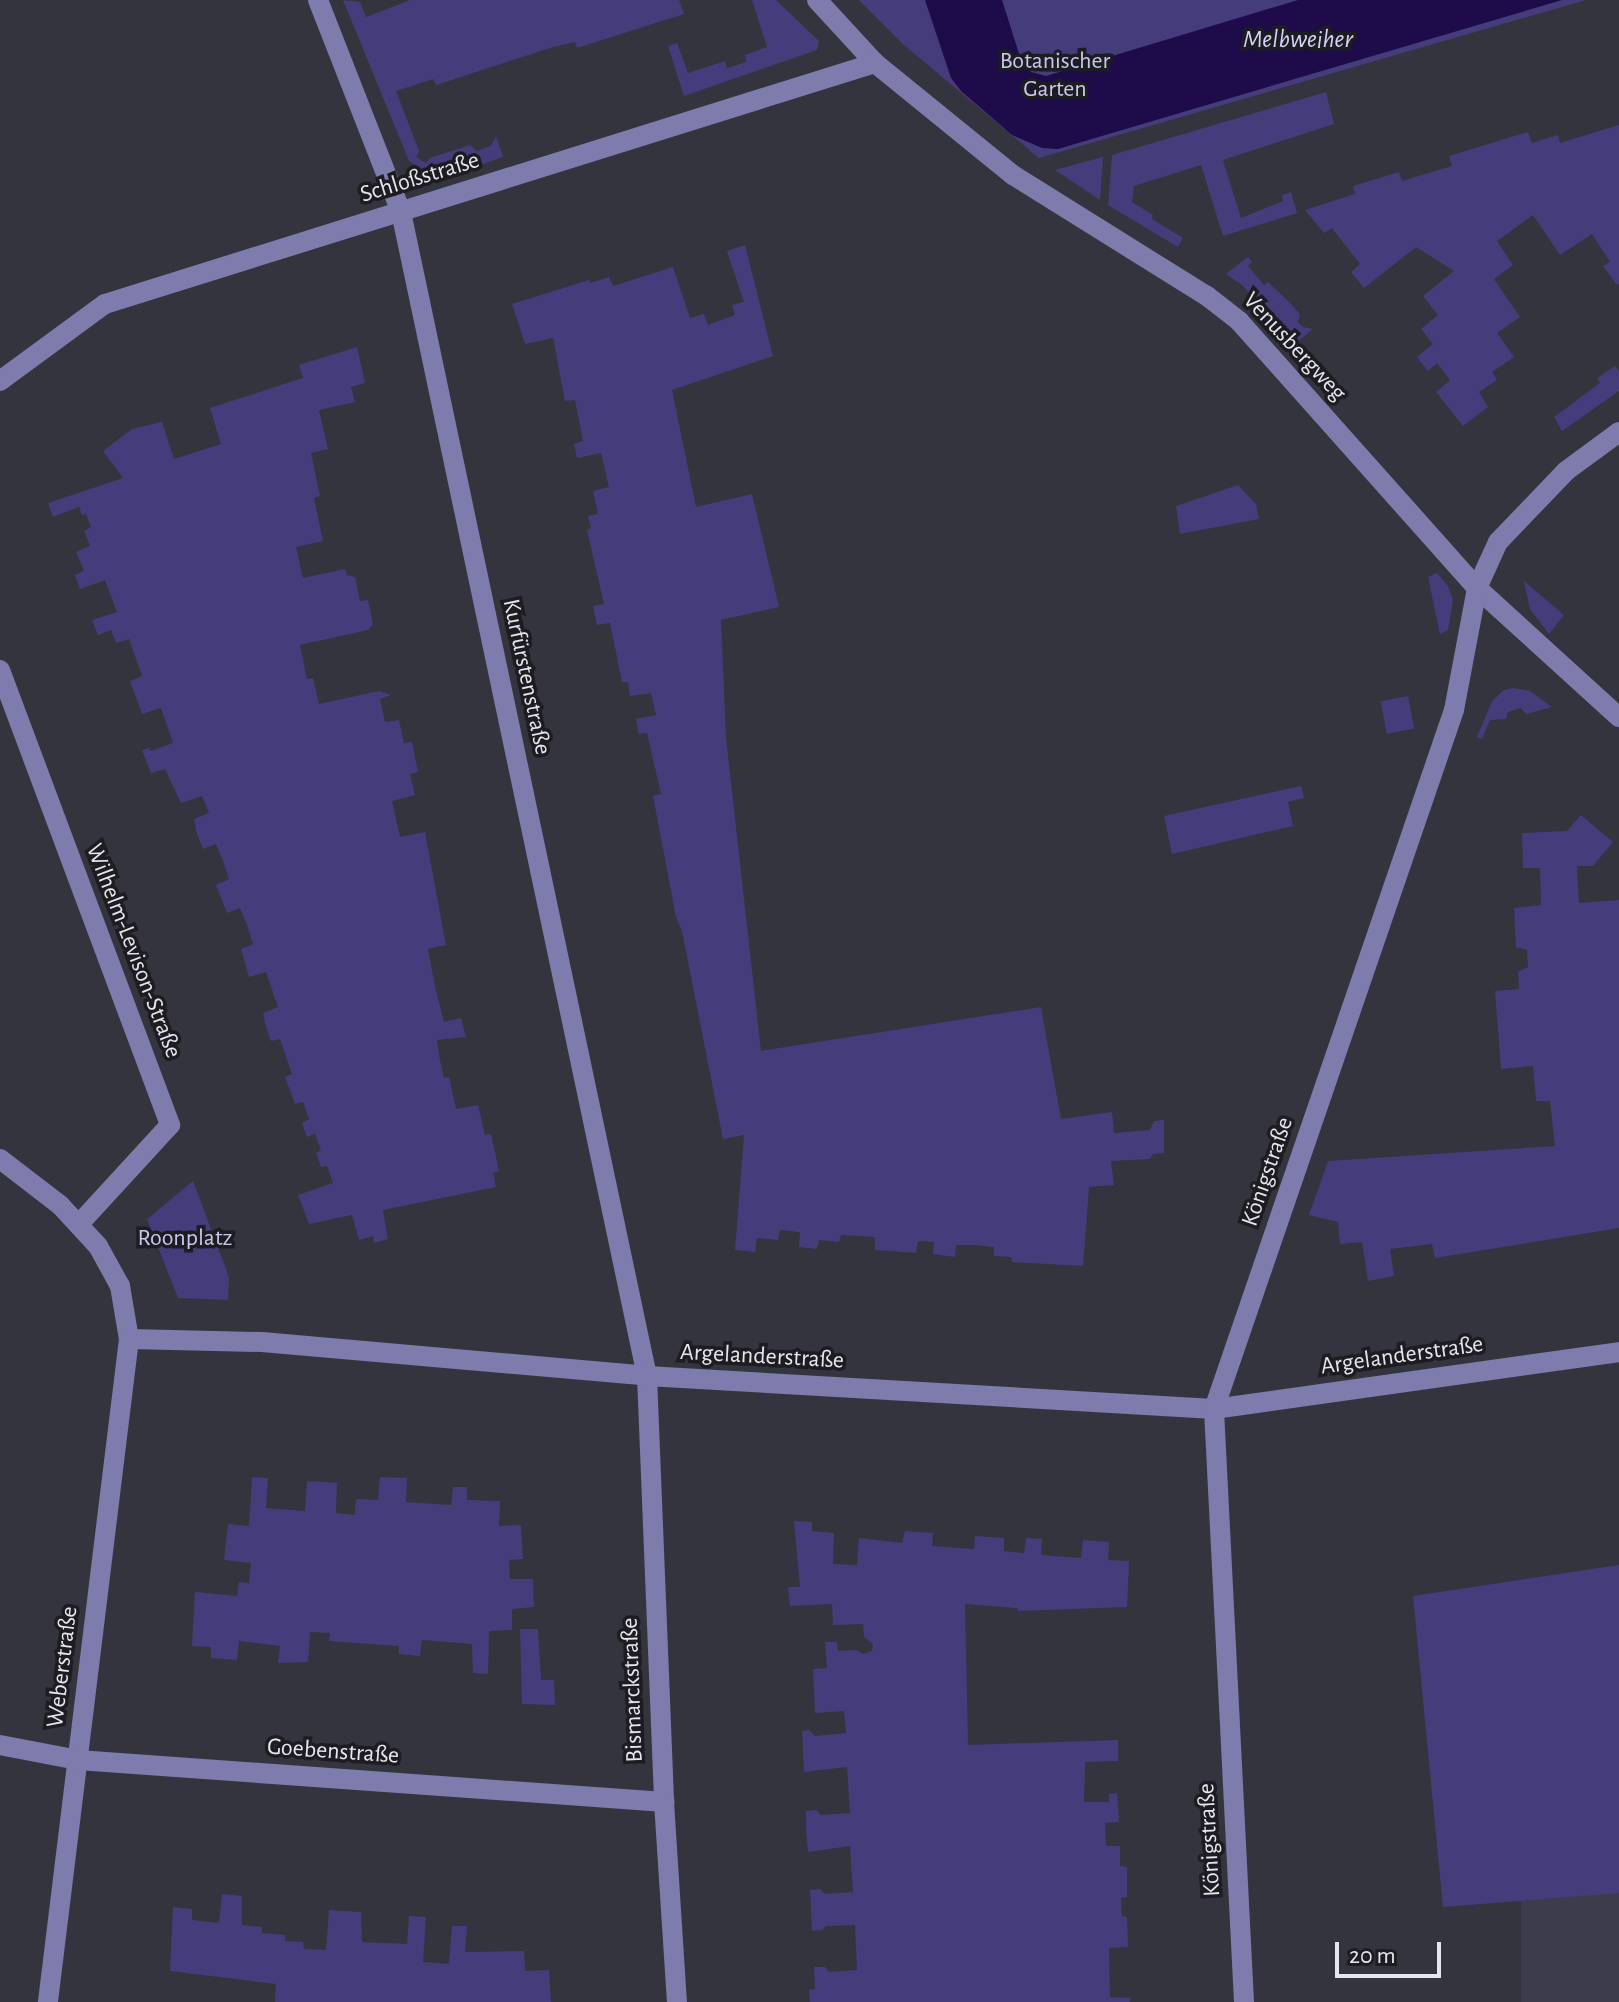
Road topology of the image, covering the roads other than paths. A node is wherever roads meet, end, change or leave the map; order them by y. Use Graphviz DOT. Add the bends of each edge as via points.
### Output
graph roads {
  1 [pos="318,0"];
  2 [pos="817,0"];
  3 [pos="875,63"];
  4 [pos="401,212"];
  5 [pos="0,381"];
  6 [pos="1619,432"];
  7 [pos="1477,588"];
  8 [pos="0,670"];
  9 [pos="1619,717"];
  10 [pos="0,1159"];
  11 [pos="80,1223"];
  12 [pos="129,1339"];
  13 [pos="1619,1352"];
  14 [pos="647,1376"];
  15 [pos="1214,1409"];
  16 [pos="0,1745"];
  17 [pos="78,1760"];
  18 [pos="664,1802"];
  19 [pos="48,2002"];
  20 [pos="677,2002"];
  21 [pos="1244,2002"];
  1 -- 4 [label="street, Kurfürstenstraße"];
  2 -- 3 [label="street, Venusbergweg"];
  3 -- 4 [label="street, Schloßstraße"];
  3 -- 7 [label="street, Venusbergweg" via="1013,175 1239,321"];
  4 -- 5 [label="street, Schloßstraße" via="105,304"];
  4 -- 14 [label="street, Kurfürstenstraße"];
  6 -- 7 [label="street, Königstraße" via="1566,471 1498,542"];
  7 -- 9 [label="street, Venusbergweg"];
  7 -- 15 [label="street, Königstraße" via="1454,710"];
  8 -- 11 [label="street, Wilhelm-Levison-Straße" via="170,1125"];
  10 -- 11 [label="street"];
  11 -- 12 [label="street" via="120,1286"];
  12 -- 14 [label="street, Argelanderstraße" via="262,1342"];
  12 -- 17 [label="street, Weberstraße"];
  13 -- 15 [label="street, Argelanderstraße"];
  14 -- 15 [label="street, Argelanderstraße"];
  14 -- 18 [label="street, Bismarckstraße"];
  15 -- 21 [label="street, Königstraße"];
  16 -- 17 [label="street, Goebenstraße"];
  17 -- 18 [label="street, Goebenstraße"];
  17 -- 19 [label="street, Weberstraße"];
  18 -- 20 [label="street, Bismarckstraße"];
}
